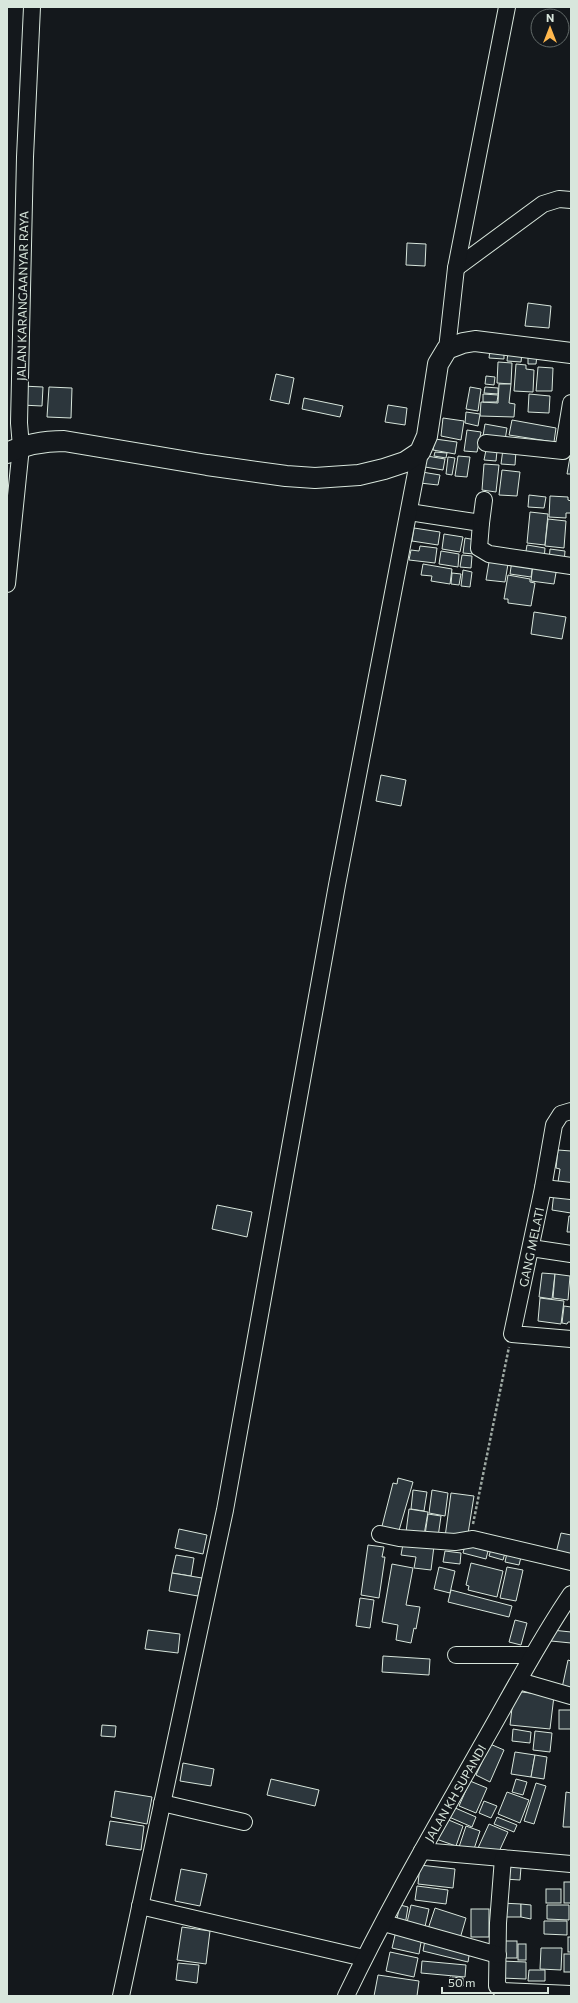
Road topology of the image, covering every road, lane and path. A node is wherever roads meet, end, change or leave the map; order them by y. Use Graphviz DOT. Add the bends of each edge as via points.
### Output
graph roads {
  1 [pos="32,7"];
  2 [pos="507,7"];
  3 [pos="571,200"];
  4 [pos="456,268"];
  5 [pos="446,349"];
  6 [pos="571,353"];
  7 [pos="571,403"];
  8 [pos="486,443"];
  9 [pos="14,450"];
  10 [pos="420,452"];
  11 [pos="484,500"];
  12 [pos="409,512"];
  13 [pos="481,523"];
  14 [pos="571,566"];
  15 [pos="7,584"];
  16 [pos="571,1111"];
  17 [pos="543,1188"];
  18 [pos="571,1191"];
  19 [pos="531,1248"];
  20 [pos="571,1254"];
  21 [pos="512,1334"];
  22 [pos="571,1339"];
  23 [pos="380,1534"];
  24 [pos="473,1539"];
  25 [pos="571,1562"];
  26 [pos="571,1594"];
  27 [pos="456,1655"];
  28 [pos="532,1655"];
  29 [pos="519,1681"];
  30 [pos="571,1696"];
  31 [pos="162,1803"];
  32 [pos="244,1822"];
  33 [pos="422,1851"];
  34 [pos="503,1858"];
  35 [pos="571,1864"];
  36 [pos="140,1906"];
  37 [pos="384,1923"];
  38 [pos="498,1955"];
  39 [pos="364,1958"];
  40 [pos="571,1994"];
  41 [pos="121,1996"];
  42 [pos="346,1996"];
  1 -- 9 [label="street, JALAN KARANGAANYAR RAYA" via="25,157 19,423"];
  2 -- 4 [label="street"];
  3 -- 4 [label="street" via="559,199 542,204"];
  4 -- 5 [label="street"];
  5 -- 6 [label="main road" via="475,341"];
  5 -- 10 [label="main road" via="438,364 427,436"];
  7 -- 8 [label="street" via="563,451"];
  9 -- 10 [label="main road" via="44,441 64,441 207,465 315,478 359,475 384,469 405,462"];
  9 -- 15 [label="street, JALAN KARANGAANYAR RAYA"];
  10 -- 12 [label="street"];
  11 -- 13 [label="street"];
  12 -- 13 [label="street"];
  12 -- 31 [label="street" via="337,885 225,1510"];
  13 -- 14 [label="street" via="478,543 482,552"];
  16 -- 17 [label="street, GANG MELATI" via="561,1114 557,1119"];
  17 -- 18 [label="street"];
  17 -- 19 [label="street, GANG MELATI"];
  19 -- 20 [label="street"];
  19 -- 21 [label="street, GANG MELATI"];
  21 -- 22 [label="street"];
  21 -- 24 [label="path" via="473,1523"];
  23 -- 24 [label="street" via="456,1542"];
  24 -- 25 [label="street"];
  26 -- 28 [label="street, JALAN KH SUPANDI"];
  27 -- 28 [label="street"];
  28 -- 29 [label="street, JALAN KH SUPANDI"];
  29 -- 30 [label="street"];
  29 -- 33 [label="street, JALAN KH SUPANDI"];
  31 -- 32 [label="street"];
  31 -- 36 [label="street"];
  33 -- 34 [label="street"];
  33 -- 37 [label="street, JALAN KH SUPANDI"];
  34 -- 35 [label="street"];
  34 -- 38 [label="street"];
  36 -- 39 [label="street"];
  36 -- 41 [label="street"];
  37 -- 38 [label="street"];
  37 -- 39 [label="street, JALAN KH SUPANDI"];
  38 -- 40 [label="street" via="499,1989"];
  39 -- 42 [label="street, JALAN KH SUPANDI"];
}
